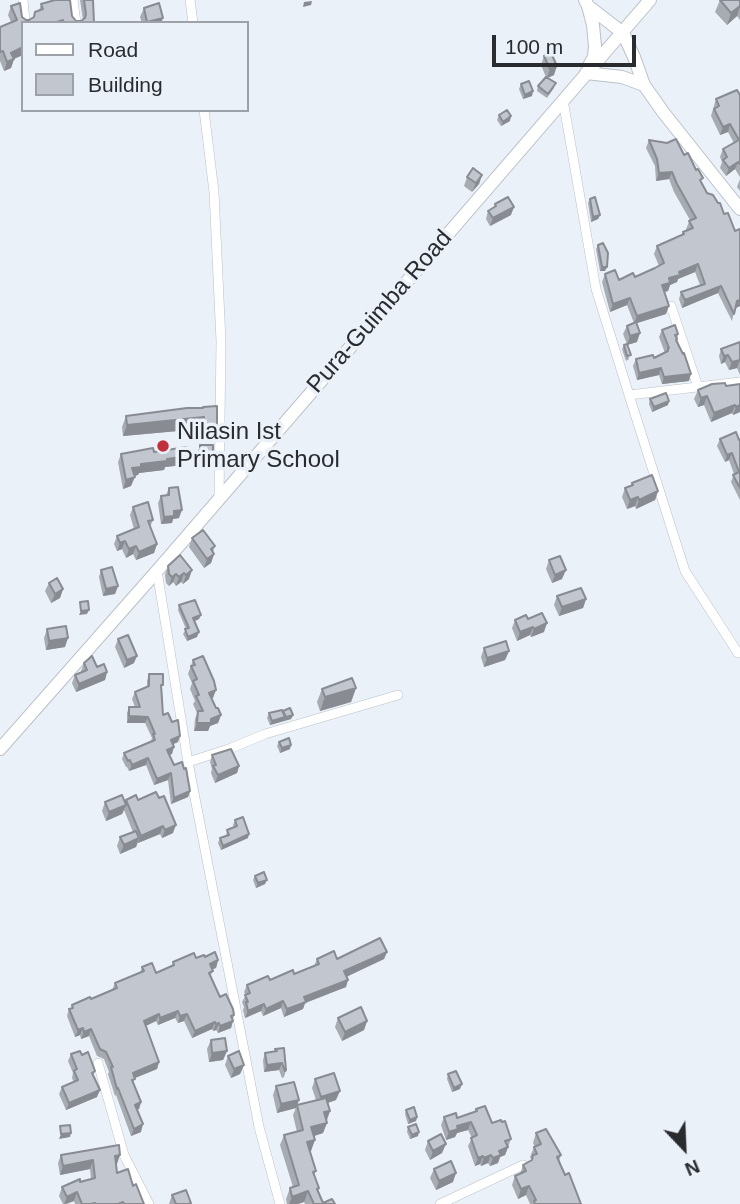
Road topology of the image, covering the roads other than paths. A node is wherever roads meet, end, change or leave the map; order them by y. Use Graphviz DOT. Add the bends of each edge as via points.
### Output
graph roads {
  1 [pos="23,0"];
  2 [pos="73,0"];
  3 [pos="190,0"];
  4 [pos="650,0"];
  5 [pos="586,3"];
  6 [pos="25,21"];
  7 [pos="76,21"];
  8 [pos="193,21"];
  9 [pos="623,33"];
  10 [pos="586,72"];
  11 [pos="644,85"];
  12 [pos="562,100"];
  13 [pos="204,112"];
  14 [pos="740,209"];
  15 [pos="671,306"];
  16 [pos="740,382"];
  17 [pos="698,387"];
  18 [pos="629,395"];
  19 [pos="219,500"];
  20 [pos="157,571"];
  21 [pos="738,653"];
  22 [pos="398,695"];
  23 [pos="0,749"];
  24 [pos="188,762"];
  25 [pos="98,1063"];
  26 [pos="523,1165"];
  27 [pos="149,1204"];
  28 [pos="280,1204"];
  29 [pos="440,1204"];
  1 -- 6 [label="street"];
  2 -- 7 [label="street"];
  3 -- 8 [label="street"];
  4 -- 9 [label="main road, Pura-Guimba Road"];
  5 -- 9 [label="main road"];
  5 -- 10 [label="main road" via="595,46"];
  9 -- 10 [label="main road, Pura-Guimba Road"];
  9 -- 11 [label="main road"];
  10 -- 11 [label="main road"];
  10 -- 12 [label="main road, Pura-Guimba Road"];
  11 -- 14 [label="main road"];
  12 -- 18 [label="street" via="596,289"];
  12 -- 19 [label="main road, Pura-Guimba Road"];
  13 -- 19 [label="street" via="214,192 221,341"];
  15 -- 17 [label="street"];
  16 -- 17 [label="street"];
  17 -- 18 [label="street"];
  18 -- 21 [label="street" via="685,571"];
  19 -- 20 [label="main road, Pura-Guimba Road"];
  20 -- 23 [label="main road, Pura-Guimba Road"];
  20 -- 24 [label="street"];
  22 -- 24 [label="street"];
  24 -- 28 [label="street" via="259,1127"];
  25 -- 27 [label="street" via="124,1155"];
  26 -- 29 [label="street"];
}
